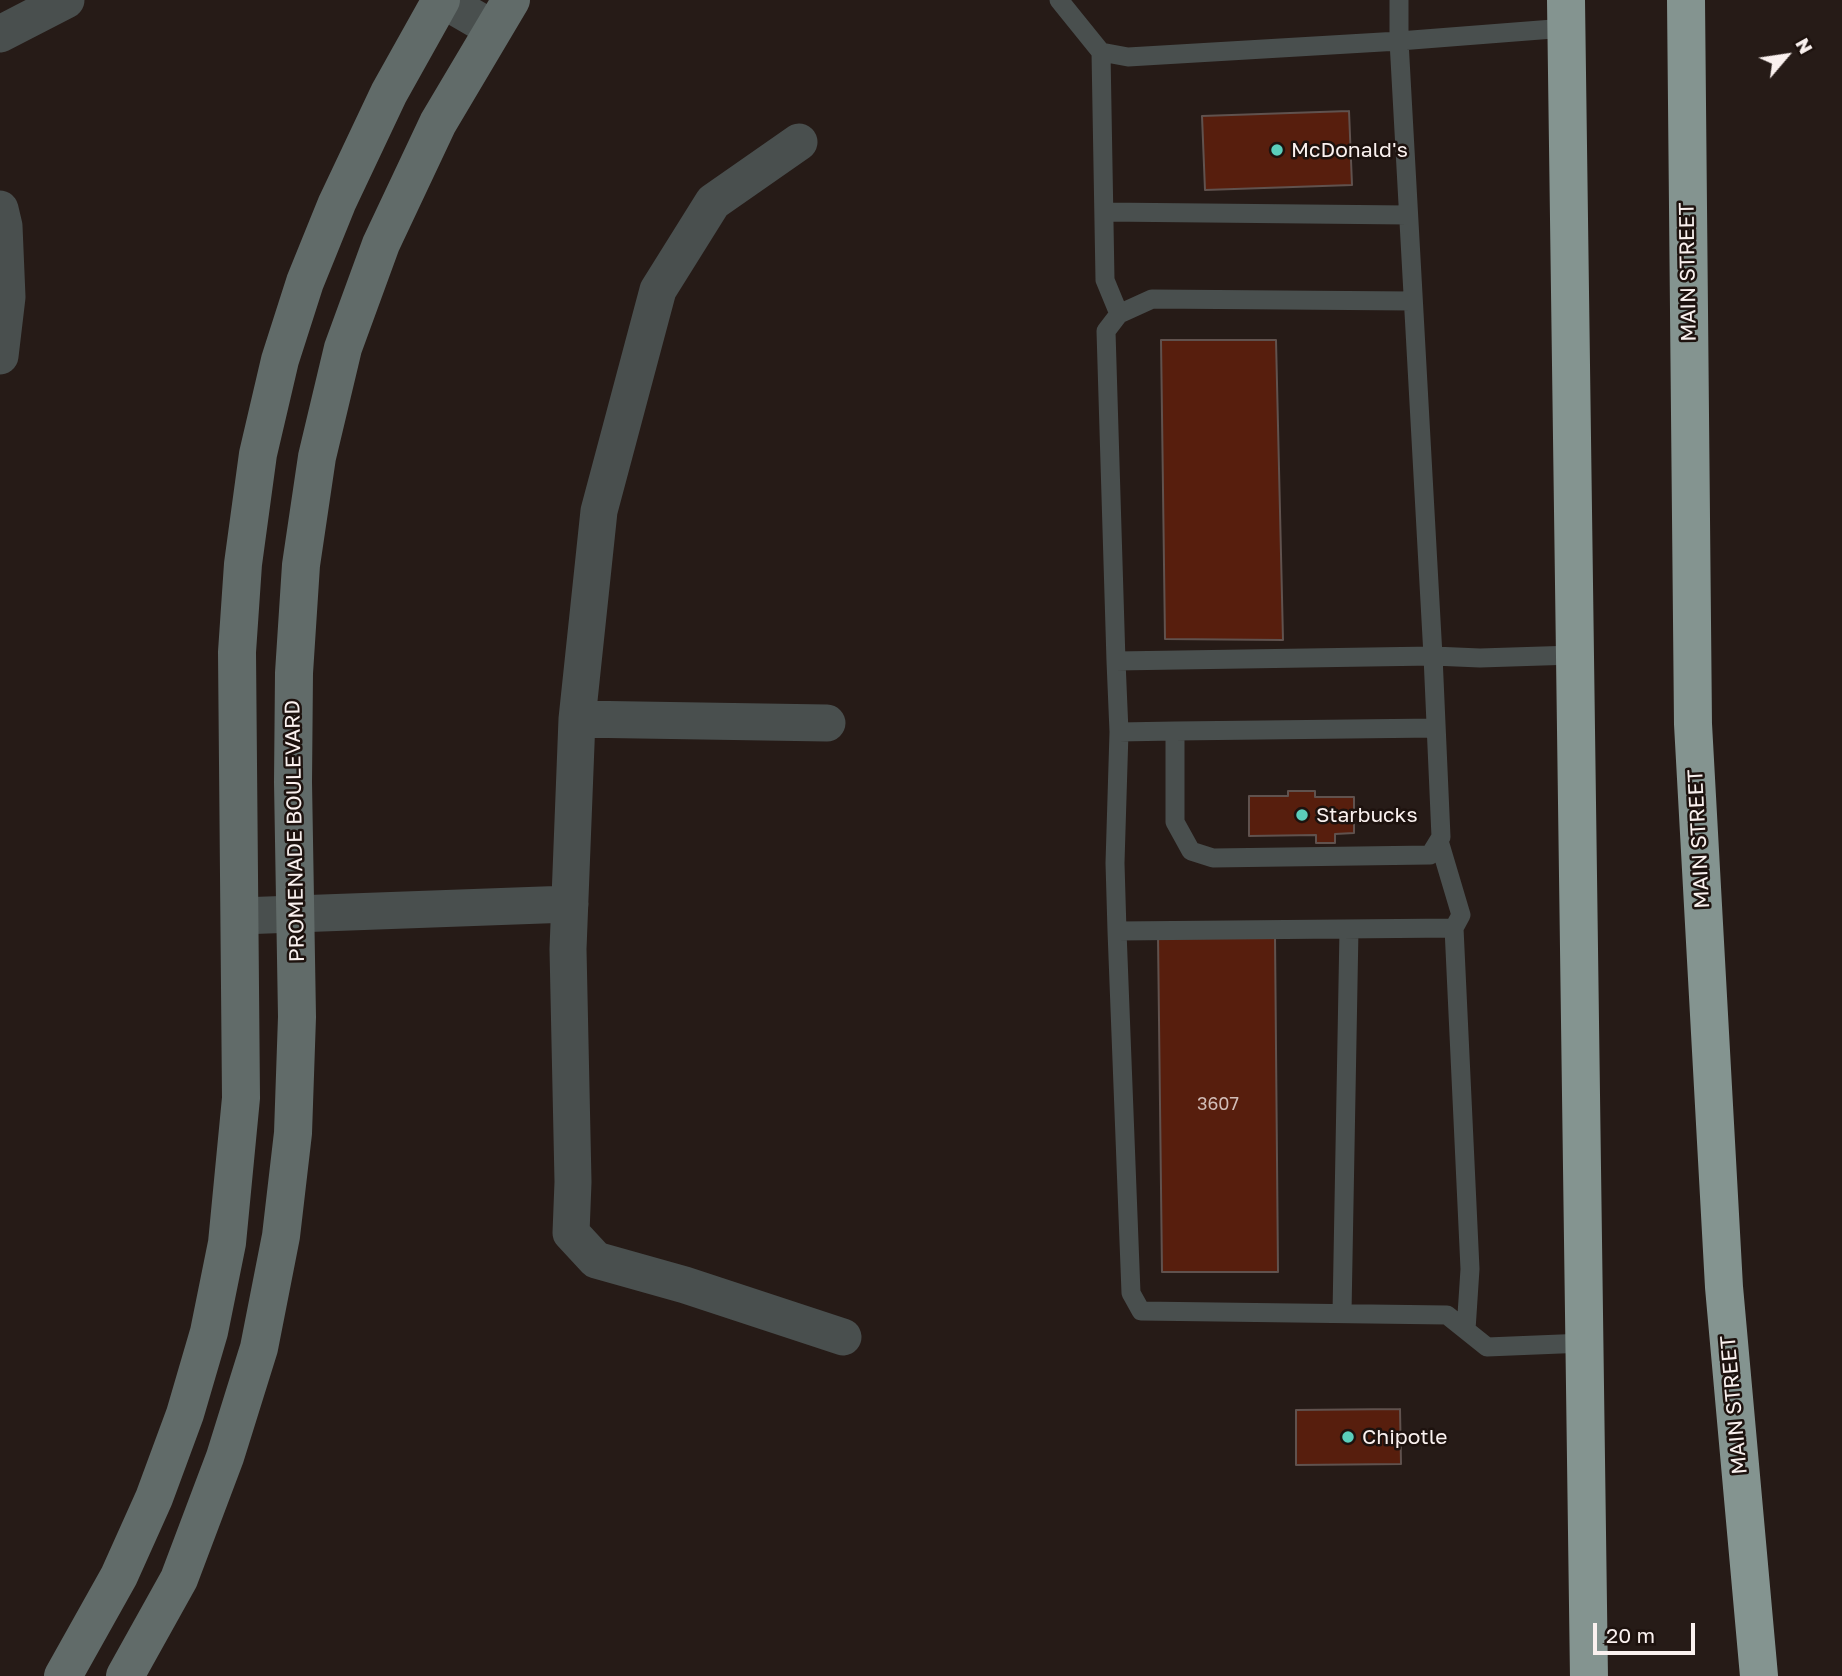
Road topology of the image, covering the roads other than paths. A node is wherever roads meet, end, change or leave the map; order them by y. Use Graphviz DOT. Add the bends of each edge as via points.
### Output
graph roads {
  1 [pos="66,0"];
  2 [pos="442,0"];
  3 [pos="1059,0"];
  4 [pos="1399,0"];
  5 [pos="1686,0"];
  6 [pos="1566,14"];
  7 [pos="502,15"];
  8 [pos="0,34"];
  9 [pos="1399,41"];
  10 [pos="1101,52"];
  11 [pos="799,142"];
  12 [pos="0,209"];
  13 [pos="1104,212"];
  14 [pos="1408,215"];
  15 [pos="1413,301"];
  16 [pos="1119,314"];
  17 [pos="0,356"];
  18 [pos="1574,655"];
  19 [pos="1433,656"];
  20 [pos="1116,661"];
  21 [pos="577,719"];
  22 [pos="827,723"];
  23 [pos="1436,728"];
  24 [pos="1175,731"];
  25 [pos="1119,732"];
  26 [pos="1439,841"];
  27 [pos="570,904"];
  28 [pos="296,913"];
  29 [pos="240,916"];
  30 [pos="1454,928"];
  31 [pos="1349,929"];
  32 [pos="1117,931"];
  33 [pos="1342,1313"];
  34 [pos="1466,1330"];
  35 [pos="843,1337"];
  36 [pos="1585,1343"];
  37 [pos="62,1676"];
  38 [pos="125,1676"];
  39 [pos="1589,1676"];
  40 [pos="1759,1676"];
  1 -- 8 [label="street"];
  2 -- 7 [label="street"];
  2 -- 29 [label="street" via="389,93 337,203 280,360 258,454 237,652"];
  3 -- 10 [label="lane"];
  4 -- 9 [label="lane"];
  5 -- 40 [label="highway, MAIN STREET" via="1693,724 1724,1287"];
  6 -- 9 [label="lane"];
  6 -- 18 [label="highway"];
  7 -- 28 [label="street, PROMENADE BOULEVARD" via="438,123 382,244 343,348 317,457 294,673"];
  9 -- 10 [label="lane" via="1128,57"];
  9 -- 14 [label="lane"];
  10 -- 13 [label="lane"];
  11 -- 21 [label="street" via="713,202 658,290 599,512"];
  12 -- 17 [label="street" via="7,297"];
  13 -- 14 [label="lane"];
  13 -- 16 [label="lane" via="1105,280"];
  14 -- 15 [label="lane"];
  15 -- 16 [label="lane" via="1152,299"];
  15 -- 19 [label="lane"];
  16 -- 20 [label="lane" via="1106,331"];
  18 -- 19 [label="lane"];
  18 -- 36 [label="highway"];
  19 -- 20 [label="lane"];
  19 -- 23 [label="lane"];
  20 -- 25 [label="lane"];
  21 -- 22 [label="street"];
  21 -- 27 [label="street"];
  23 -- 24 [label="lane"];
  23 -- 26 [label="lane"];
  24 -- 25 [label="lane"];
  24 -- 26 [label="lane" via="1175,822 1191,850 1213,858 1430,855"];
  25 -- 32 [label="lane"];
  26 -- 30 [label="lane" via="1461,915"];
  27 -- 28 [label="street"];
  27 -- 35 [label="street" via="571,1233 596,1260"];
  28 -- 29 [label="street"];
  28 -- 38 [label="street, PROMENADE BOULEVARD" via="293,1133 281,1236 259,1348 225,1457 179,1579"];
  29 -- 37 [label="street" via="241,1098 227,1243 209,1332 154,1498 118,1576"];
  30 -- 31 [label="lane"];
  30 -- 34 [label="lane" via="1470,1269"];
  31 -- 32 [label="lane"];
  31 -- 33 [label="lane"];
  32 -- 33 [label="lane" via="1131,1293 1140,1311"];
  33 -- 34 [label="lane" via="1447,1315"];
  34 -- 36 [label="lane" via="1487,1347"];
  36 -- 39 [label="highway"];
}
